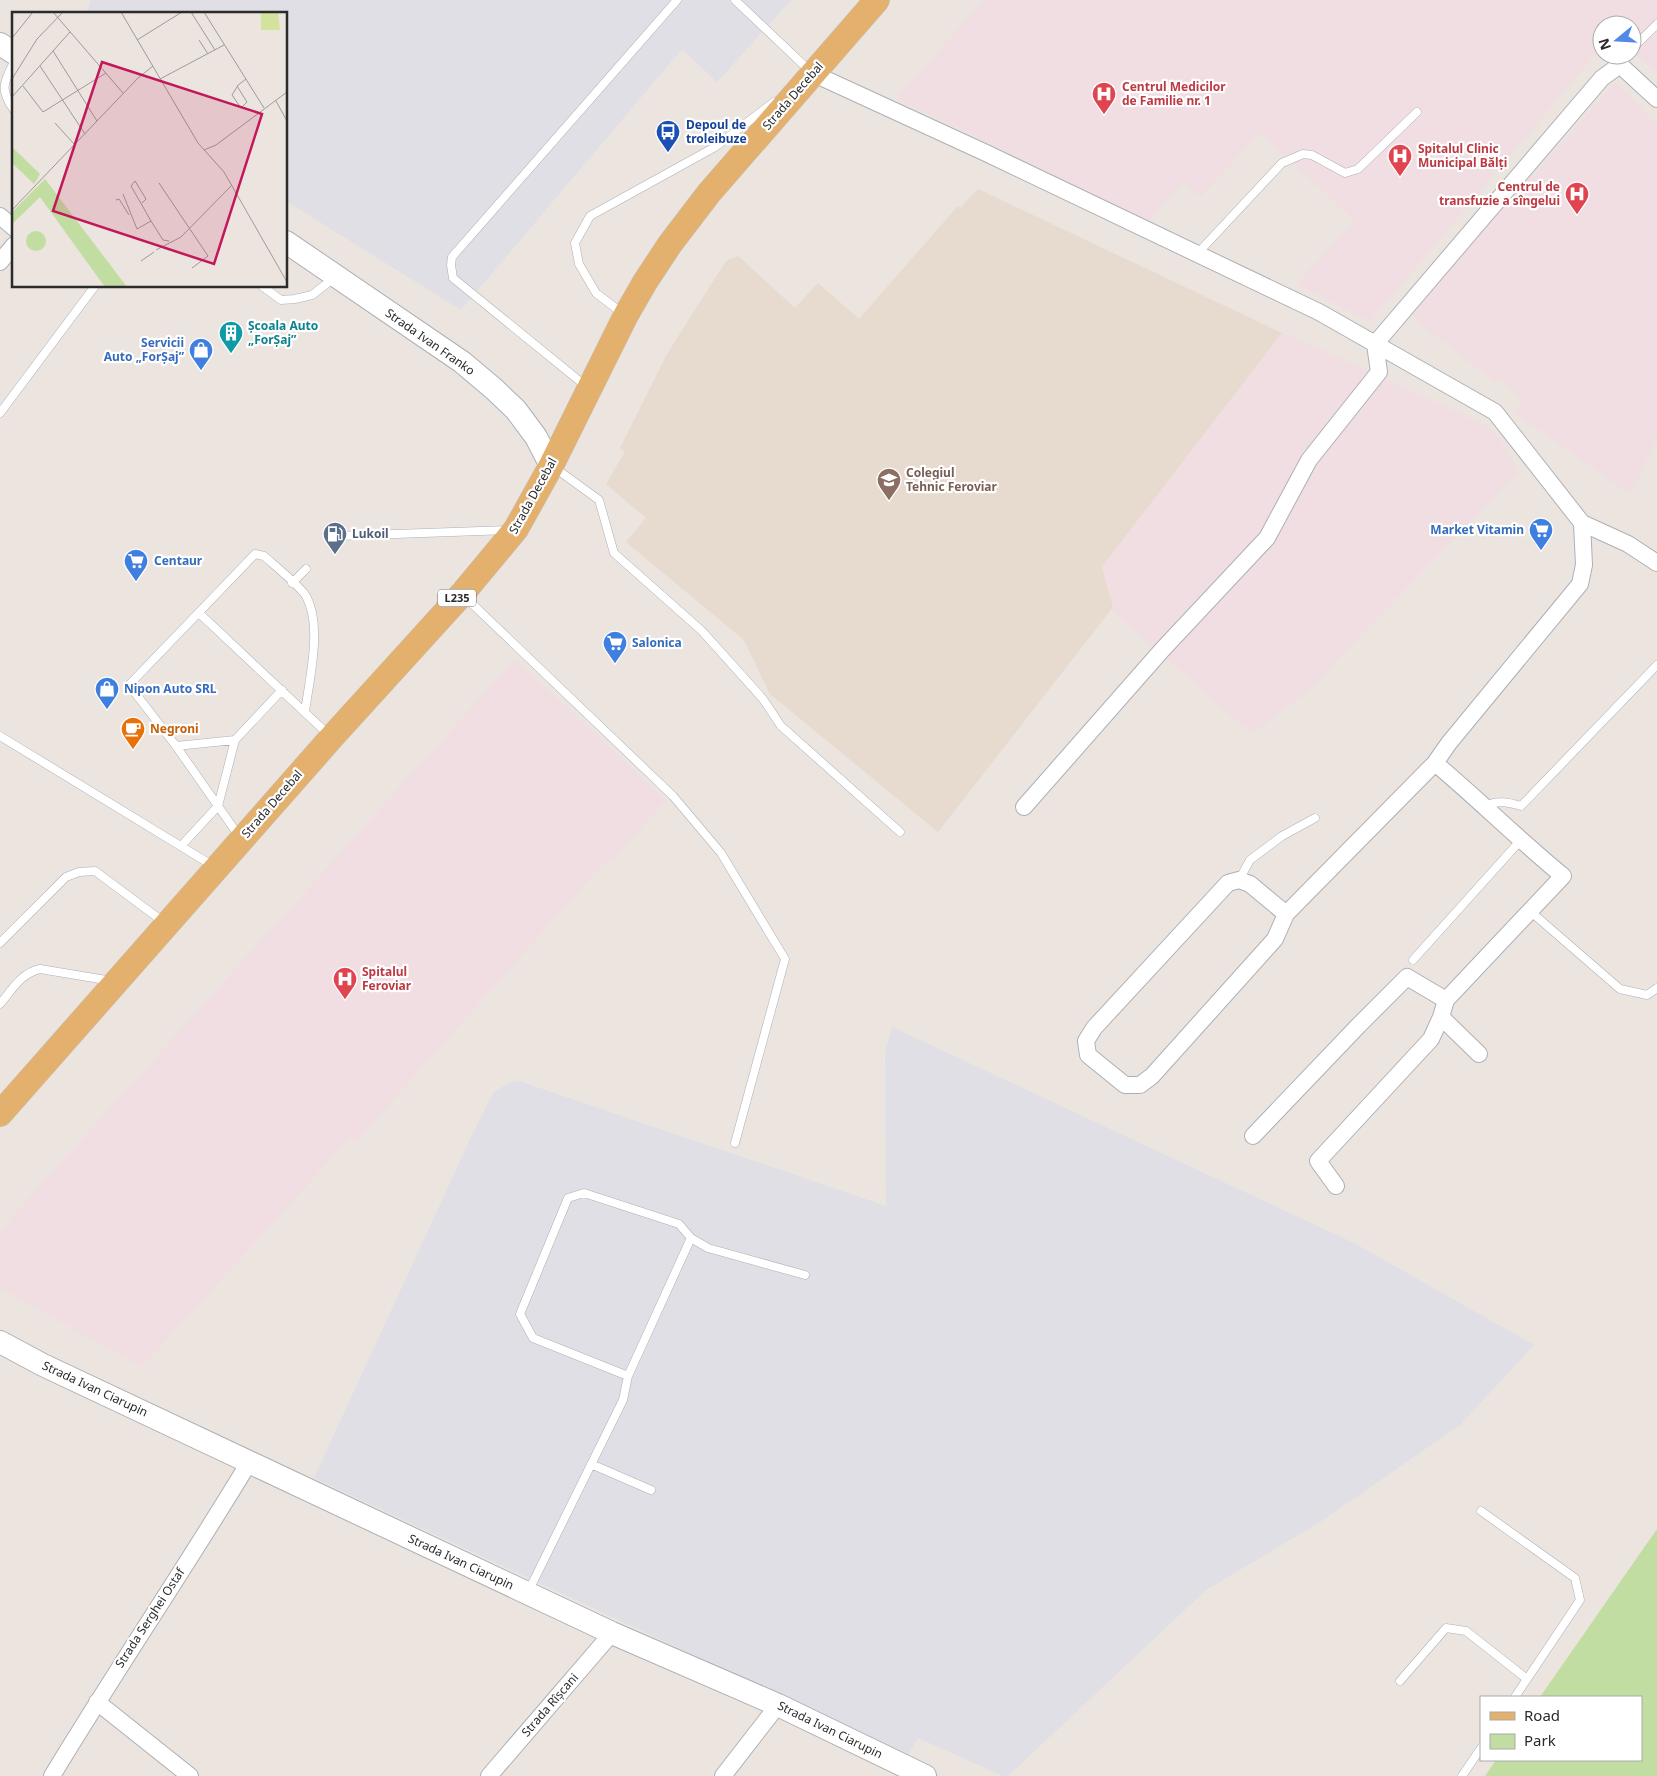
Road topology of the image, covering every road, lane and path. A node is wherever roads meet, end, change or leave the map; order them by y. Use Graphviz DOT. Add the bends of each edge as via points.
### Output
graph roads {
  1 [pos="677,0"];
  2 [pos="735,0"];
  3 [pos="877,0"];
  4 [pos="1657,24"];
  5 [pos="1642,39"];
  6 [pos="0,44"];
  7 [pos="12,53"];
  8 [pos="1618,65"];
  9 [pos="1628,65"];
  10 [pos="12,66"];
  11 [pos="812,73"];
  12 [pos="1657,99"];
  13 [pos="12,108"];
  14 [pos="1417,112"];
  15 [pos="0,216"];
  16 [pos="12,226"];
  17 [pos="288,243"];
  18 [pos="12,247"];
  19 [pos="1197,254"];
  20 [pos="0,262"];
  21 [pos="337,276"];
  22 [pos="94,288"];
  23 [pos="265,288"];
  24 [pos="626,315"];
  25 [pos="1375,344"];
  26 [pos="589,389"];
  27 [pos="0,413"];
  28 [pos="551,466"];
  29 [pos="1582,522"];
  30 [pos="516,529"];
  31 [pos="339,536"];
  32 [pos="1657,563"];
  33 [pos="306,569"];
  34 [pos="292,583"];
  35 [pos="462,594"];
  36 [pos="199,613"];
  37 [pos="1657,665"];
  38 [pos="282,690"];
  39 [pos="305,712"];
  40 [pos="0,736"];
  41 [pos="332,737"];
  42 [pos="234,740"];
  43 [pos="176,746"];
  44 [pos="1435,763"];
  45 [pos="218,806"];
  46 [pos="1485,806"];
  47 [pos="1024,807"];
  48 [pos="1315,818"];
  49 [pos="900,832"];
  50 [pos="242,839"];
  51 [pos="1520,841"];
  52 [pos="181,846"];
  53 [pos="216,868"];
  54 [pos="1240,880"];
  55 [pos="1530,911"];
  56 [pos="1286,914"];
  57 [pos="167,924"];
  58 [pos="0,943"];
  59 [pos="1413,960"];
  60 [pos="116,982"];
  61 [pos="1657,988"];
  62 [pos="1446,1000"];
  63 [pos="0,1004"];
  64 [pos="1441,1017"];
  65 [pos="1479,1054"];
  66 [pos="0,1114"];
  67 [pos="1253,1136"];
  68 [pos="735,1143"];
  69 [pos="1336,1186"];
  70 [pos="691,1238"];
  71 [pos="805,1275"];
  72 [pos="0,1342"];
  73 [pos="628,1376"];
  74 [pos="250,1461"];
  75 [pos="591,1464"];
  76 [pos="651,1490"];
  77 [pos="1480,1511"];
  78 [pos="527,1593"];
  79 [pos="612,1633"];
  80 [pos="1527,1680"];
  81 [pos="1400,1681"];
  82 [pos="1516,1696"];
  83 [pos="97,1702"];
  84 [pos="778,1705"];
  85 [pos="1480,1749"];
  86 [pos="52,1776"];
  87 [pos="190,1776"];
  88 [pos="489,1776"];
  89 [pos="723,1776"];
  90 [pos="925,1776"];
  91 [pos="1462,1776"];
  1 -- 26 [label="lane" via="452,256 453,278"];
  2 -- 11 [label="lane"];
  3 -- 11 [label="main road, Strada Decebal / L235"];
  4 -- 5 [label="lane"];
  6 -- 7 [label="street"];
  8 -- 25 [label="street" via="1602,78"];
  9 -- 12 [label="street"];
  10 -- 13 [label="lane" via="1,87 1,94 3,101"];
  11 -- 19 [label="street"];
  11 -- 24 [label="main road, Strada Decebal / L235" via="709,193 670,244"];
  11 -- 24 [label="lane" via="715,147 590,216 576,243 579,264 596,293"];
  14 -- 19 [label="lane" via="1358,168 1346,173 1312,155 1303,154 1282,163"];
  15 -- 16 [label="street"];
  17 -- 21 [label="street, Strada Ivan Franko"];
  18 -- 20 [label="street"];
  19 -- 25 [label="street" via="1319,312"];
  21 -- 23 [label="lane" via="312,295 295,299 280,300"];
  21 -- 28 [label="street, Strada Ivan Franko" via="462,362 494,389 516,410 536,437"];
  22 -- 27 [label="lane"];
  24 -- 26 [label="main road, Strada Decebal / L235"];
  25 -- 29 [label="street" via="1495,412"];
  25 -- 47 [label="street" via="1379,372 1309,460 1267,538 1162,650"];
  26 -- 28 [label="main road, Strada Decebal / L235"];
  28 -- 30 [label="main road, Strada Decebal / L235"];
  28 -- 49 [label="lane" via="599,500 614,553 702,631 763,699 781,726"];
  29 -- 32 [label="street" via="1628,544"];
  29 -- 44 [label="street" via="1584,564 1580,584"];
  30 -- 31 [label="lane"];
  30 -- 35 [label="main road, Strada Decebal / L235"];
  33 -- 34 [label="lane"];
  34 -- 36 [label="lane" via="264,556 255,554"];
  34 -- 39 [label="lane" via="306,596 312,615 314,640"];
  35 -- 41 [label="main road, Strada Decebal / L235"];
  35 -- 68 [label="lane" via="672,796 721,854 786,959"];
  36 -- 38 [label="lane"];
  36 -- 43 [label="lane" via="129,684"];
  37 -- 46 [label="lane" via="1522,806 1506,801"];
  38 -- 39 [label="lane"];
  38 -- 42 [label="lane"];
  39 -- 41 [label="lane"];
  40 -- 52 [label="lane"];
  41 -- 50 [label="main road, Strada Decebal / L235"];
  42 -- 43 [label="lane"];
  42 -- 45 [label="lane"];
  43 -- 45 [label="lane"];
  44 -- 46 [label="street"];
  44 -- 56 [label="street"];
  45 -- 50 [label="lane"];
  45 -- 52 [label="lane"];
  46 -- 51 [label="street"];
  48 -- 54 [label="lane" via="1282,836 1250,860"];
  50 -- 53 [label="main road, Strada Decebal / L235"];
  51 -- 55 [label="street" via="1563,876"];
  51 -- 59 [label="lane"];
  52 -- 53 [label="lane"];
  53 -- 57 [label="main road, Strada Decebal / L235"];
  54 -- 56 [label="street" via="1250,884"];
  54 -- 56 [label="street" via="1228,883 1094,1028 1086,1041 1088,1055 1125,1085 1140,1085 1152,1076 1275,939"];
  55 -- 61 [label="lane" via="1620,989 1647,996"];
  55 -- 62 [label="street"];
  57 -- 58 [label="lane" via="95,871 79,872 66,877"];
  57 -- 60 [label="main road, Strada Decebal / L235"];
  60 -- 63 [label="lane" via="40,969 22,978"];
  60 -- 66 [label="main road, Strada Decebal / L235"];
  62 -- 64 [label="street"];
  62 -- 67 [label="street" via="1407,977"];
  64 -- 65 [label="street"];
  64 -- 69 [label="street" via="1431,1039 1318,1161"];
  70 -- 71 [label="lane" via="708,1248"];
  70 -- 73 [label="lane"];
  70 -- 73 [label="lane" via="679,1224 584,1193 568,1198 520,1314 533,1338"];
  72 -- 74 [label="street, Strada Ivan Ciarupin"];
  73 -- 75 [label="lane" via="623,1400"];
  74 -- 78 [label="street, Strada Ivan Ciarupin"];
  74 -- 83 [label="street, Strada Serghei Ostaf"];
  75 -- 76 [label="lane"];
  75 -- 78 [label="lane"];
  77 -- 80 [label="lane" via="1575,1578 1580,1600"];
  78 -- 79 [label="street, Strada Ivan Ciarupin"];
  79 -- 84 [label="street, Strada Ivan Ciarupin"];
  79 -- 88 [label="street, Strada Rîșcani"];
  80 -- 81 [label="lane" via="1466,1630 1446,1628"];
  80 -- 82 [label="lane"];
  83 -- 86 [label="street, Strada Serghei Ostaf"];
  83 -- 87 [label="street"];
  84 -- 89 [label="street"];
  84 -- 90 [label="street, Strada Ivan Ciarupin"];
  85 -- 91 [label="lane"];
}
